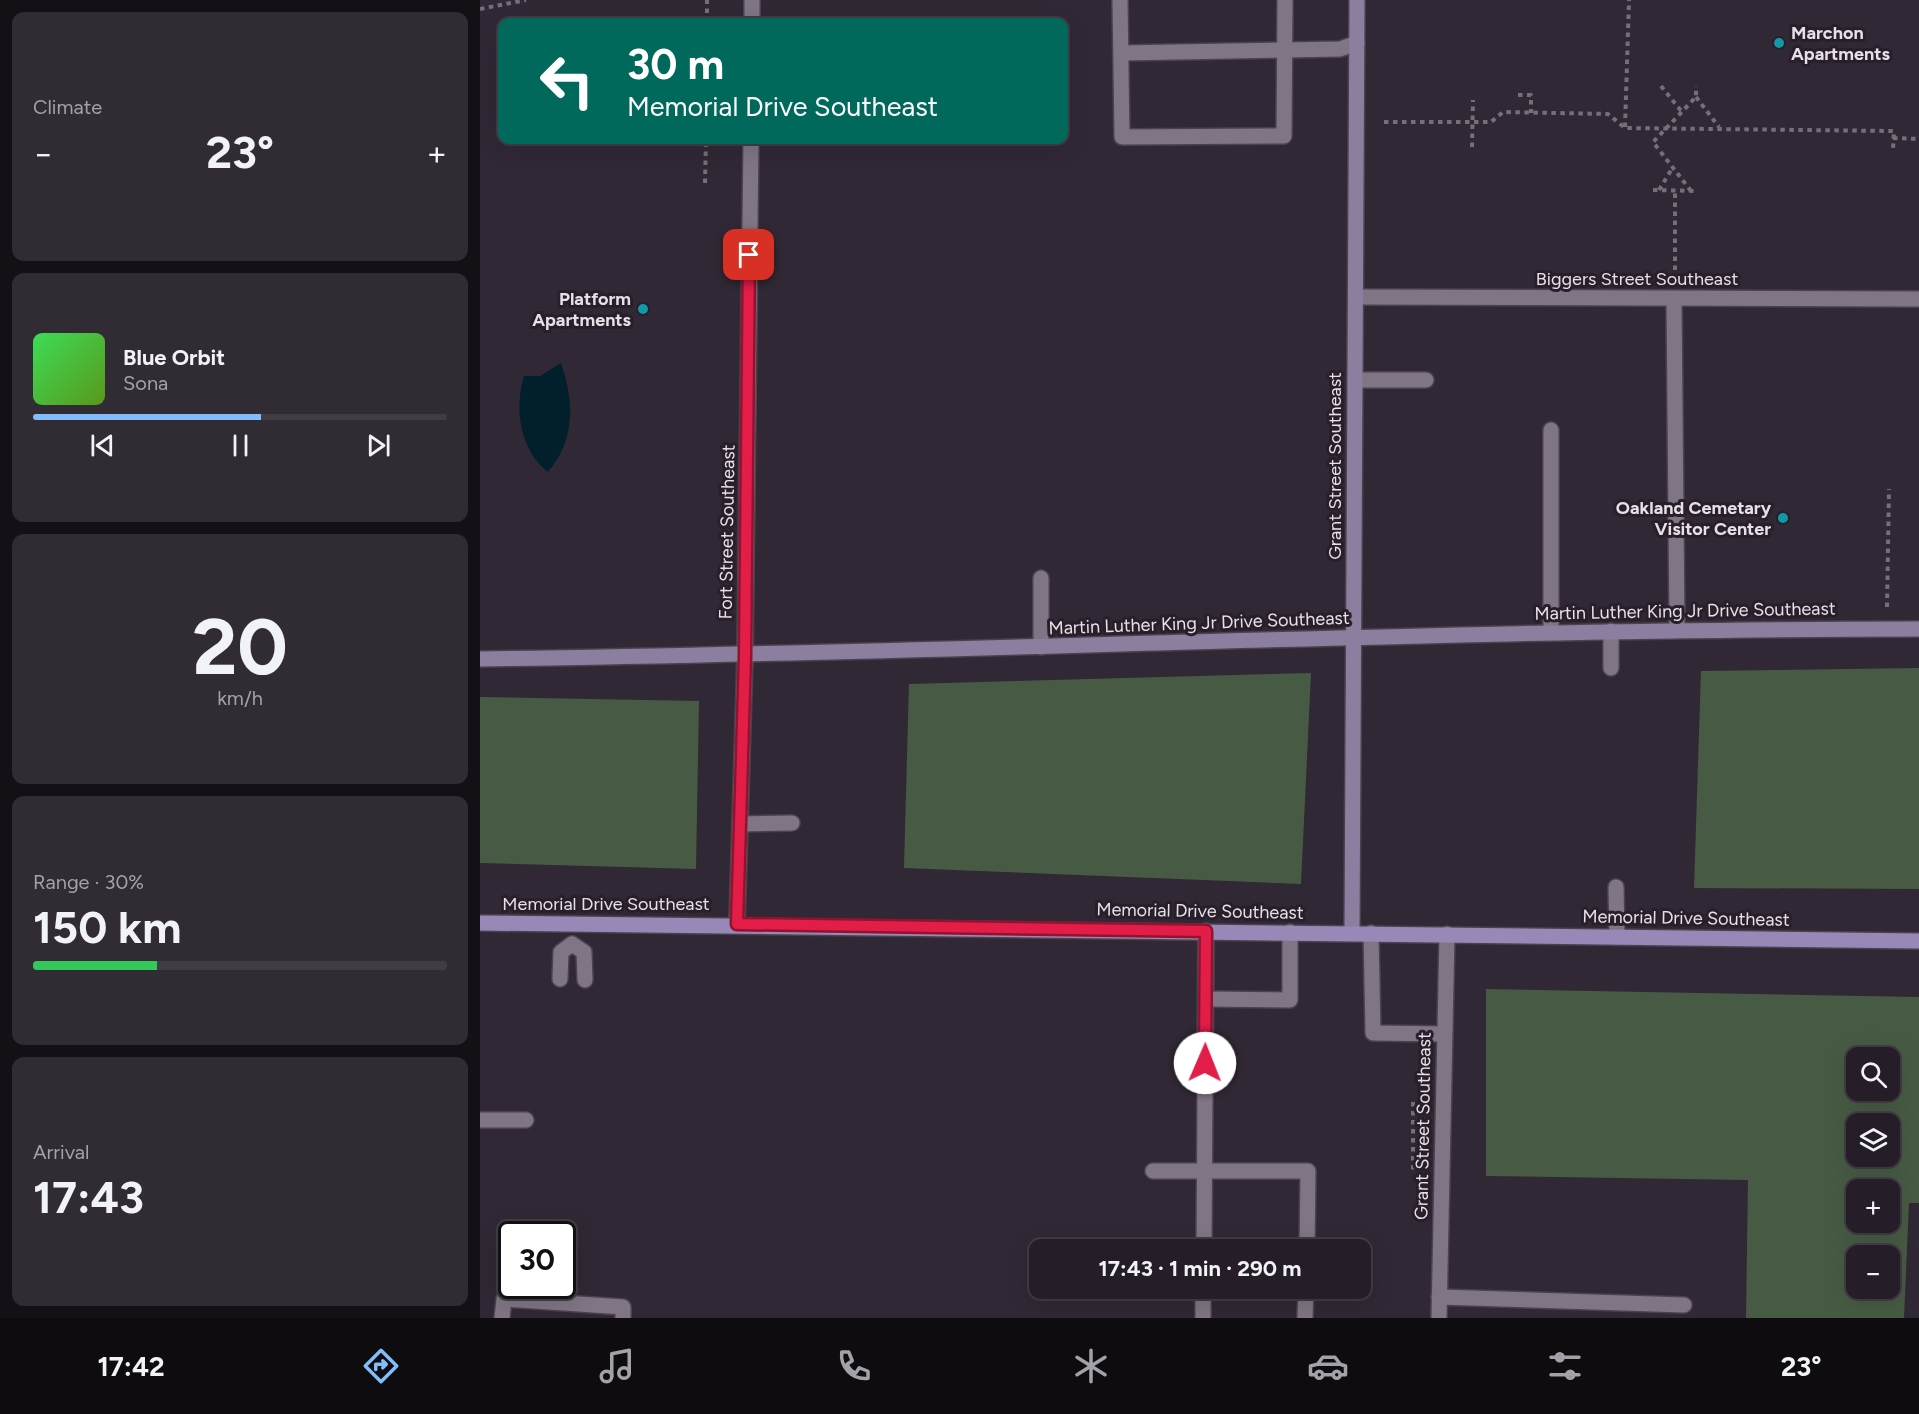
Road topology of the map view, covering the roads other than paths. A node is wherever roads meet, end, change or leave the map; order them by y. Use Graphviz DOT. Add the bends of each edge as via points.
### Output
graph roads {
  1 [pos="752,0"];
  2 [pos="1120,0"];
  3 [pos="1285,0"];
  4 [pos="1357,0"];
  5 [pos="752,18"];
  6 [pos="1357,44"];
  7 [pos="1285,49"];
  8 [pos="1121,53"];
  9 [pos="751,144"];
  10 [pos="1356,297"];
  11 [pos="1674,299"];
  12 [pos="1919,299"];
  13 [pos="1355,380"];
  14 [pos="1426,380"];
  15 [pos="1551,430"];
  16 [pos="1041,578"];
  17 [pos="1677,628"];
  18 [pos="1919,628"];
  19 [pos="1611,630"];
  20 [pos="1551,633"];
  21 [pos="1354,638"];
  22 [pos="1041,647"];
  23 [pos="745,656"];
  24 [pos="480,659"];
  25 [pos="1611,668"];
  26 [pos="792,823"];
  27 [pos="740,824"];
  28 [pos="1616,887"];
  29 [pos="480,923"];
  30 [pos="572,923"];
  31 [pos="737,924"];
  32 [pos="1206,931"];
  33 [pos="1290,932"];
  34 [pos="1352,933"];
  35 [pos="1371,933"];
  36 [pos="1447,934"];
  37 [pos="1617,937"];
  38 [pos="1919,941"];
  39 [pos="572,944"];
  40 [pos="560,980"];
  41 [pos="585,980"];
  42 [pos="1206,999"];
  43 [pos="1444,1034"];
  44 [pos="480,1120"];
  45 [pos="526,1120"];
  46 [pos="1153,1171"];
  47 [pos="1204,1171"];
  48 [pos="1204,1239"];
  49 [pos="1307,1239"];
  50 [pos="1439,1297"];
  51 [pos="1203,1299"];
  52 [pos="1306,1299"];
  53 [pos="1684,1305"];
  54 [pos="623,1312"];
  55 [pos="502,1318"];
  56 [pos="1203,1318"];
  57 [pos="1305,1318"];
  58 [pos="1439,1318"];
  1 -- 5 [label="street"];
  2 -- 8 [label="street"];
  3 -- 7 [label="street"];
  4 -- 6 [label="main road, Grant Street Southeast"];
  6 -- 7 [label="street" via="1340,49"];
  6 -- 10 [label="main road, Grant Street Southeast"];
  7 -- 8 [label="street"];
  7 -- 8 [label="street" via="1284,136 1122,137"];
  9 -- 23 [label="street, Fort Street Southeast"];
  10 -- 11 [label="street, Biggers Street Southeast"];
  10 -- 13 [label="main road, Grant Street Southeast"];
  11 -- 12 [label="street, Biggers Street Southeast"];
  11 -- 17 [label="street"];
  13 -- 14 [label="street"];
  13 -- 21 [label="main road, Grant Street Southeast"];
  15 -- 20 [label="street"];
  16 -- 22 [label="street"];
  17 -- 18 [label="main road, Martin Luther King Jr Drive Southeast"];
  17 -- 19 [label="main road, Martin Luther King Jr Drive Southeast"];
  19 -- 20 [label="main road, Martin Luther King Jr Drive Southeast"];
  19 -- 25 [label="street"];
  20 -- 21 [label="main road, Martin Luther King Jr Drive Southeast"];
  21 -- 22 [label="main road, Martin Luther King Jr Drive Southeast"];
  21 -- 34 [label="main road, Grant Street Southeast"];
  22 -- 23 [label="main road, Martin Luther King Jr Drive Southeast"];
  23 -- 24 [label="main road, Martin Luther King Jr Drive Southeast"];
  23 -- 27 [label="street, Fort Street Southeast"];
  26 -- 27 [label="street"];
  27 -- 31 [label="street, Fort Street Southeast"];
  28 -- 37 [label="street"];
  29 -- 30 [label="main road, Memorial Drive Southeast"];
  30 -- 31 [label="main road, Memorial Drive Southeast"];
  30 -- 39 [label="street"];
  31 -- 32 [label="main road, Memorial Drive Southeast"];
  32 -- 33 [label="main road, Memorial Drive Southeast"];
  32 -- 42 [label="street"];
  33 -- 34 [label="main road, Memorial Drive Southeast"];
  33 -- 42 [label="street" via="1290,1000"];
  34 -- 35 [label="main road, Memorial Drive Southeast"];
  35 -- 36 [label="main road, Memorial Drive Southeast"];
  35 -- 43 [label="street" via="1373,1033"];
  36 -- 37 [label="main road, Memorial Drive Southeast"];
  36 -- 43 [label="street, Grant Street Southeast"];
  37 -- 38 [label="main road, Memorial Drive Southeast"];
  39 -- 40 [label="street" via="561,952"];
  39 -- 41 [label="street" via="584,952"];
  42 -- 47 [label="street"];
  43 -- 50 [label="street, Grant Street Southeast"];
  44 -- 45 [label="street"];
  46 -- 47 [label="street"];
  47 -- 48 [label="street"];
  47 -- 49 [label="street" via="1308,1171"];
  50 -- 53 [label="street"];
  50 -- 58 [label="street, Grant Street Southeast"];
  51 -- 56 [label="street"];
  52 -- 57 [label="street"];
  54 -- 55 [label="street" via="504,1299"];
}
